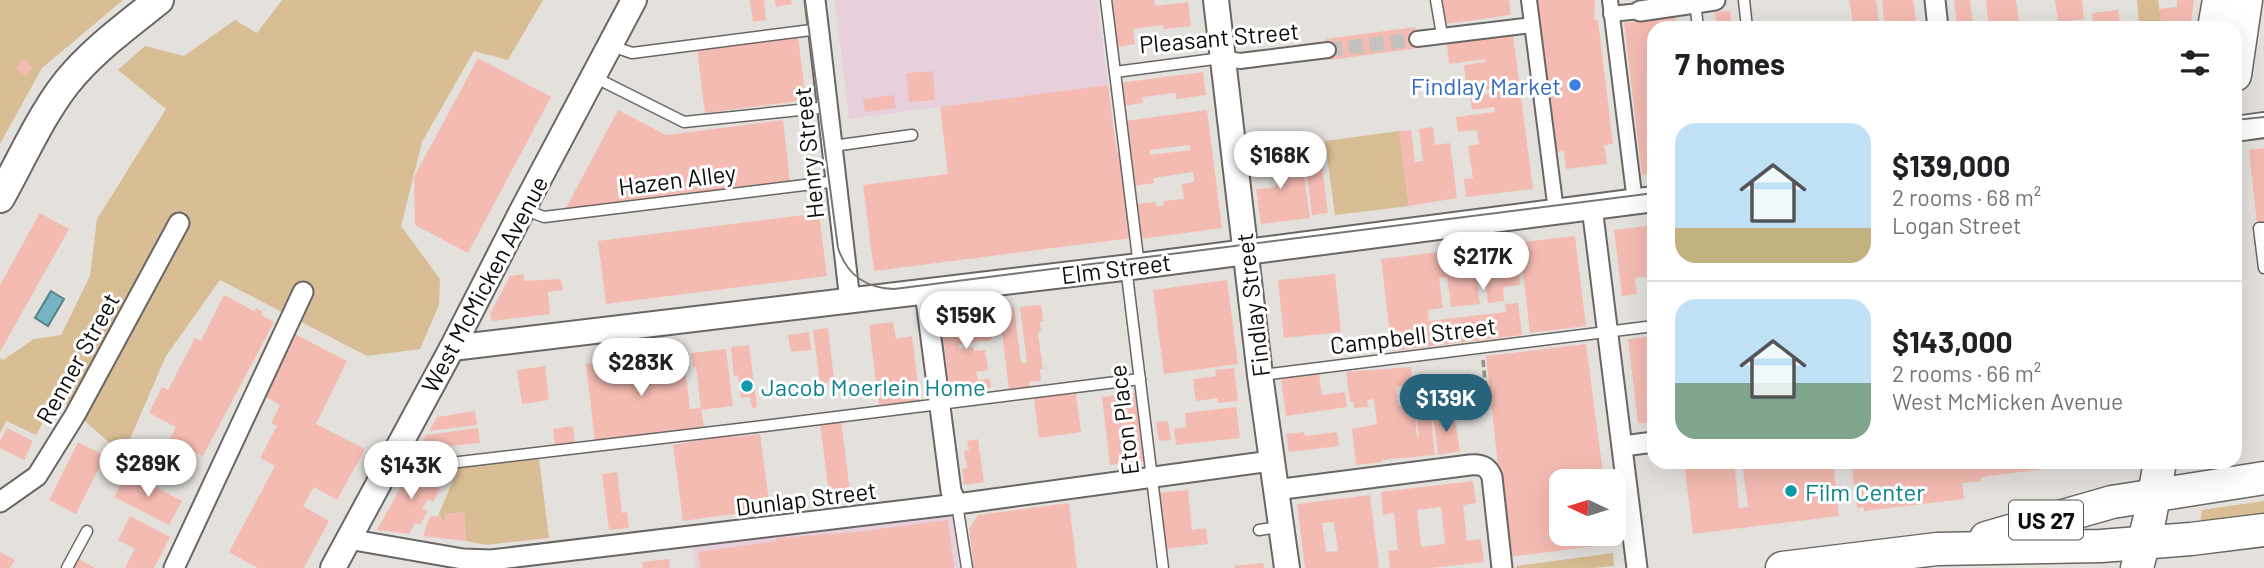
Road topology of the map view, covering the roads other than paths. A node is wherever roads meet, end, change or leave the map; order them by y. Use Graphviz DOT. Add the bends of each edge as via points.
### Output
graph roads {
  1 [pos="159,0"];
  2 [pos="634,0"];
  3 [pos="815,0"];
  4 [pos="1107,0"];
  5 [pos="1216,0"];
  6 [pos="1436,0"];
  7 [pos="1529,0"];
  8 [pos="1715,0"];
  9 [pos="1744,0"];
  10 [pos="1935,0"];
  11 [pos="2218,0"];
  12 [pos="2246,0"];
  13 [pos="1695,1"];
  14 [pos="1611,7"];
  15 [pos="1640,11"];
  16 [pos="1697,21"];
  17 [pos="1746,21"];
  18 [pos="1937,21"];
  19 [pos="2215,21"];
  20 [pos="1532,24"];
  21 [pos="2242,27"];
  22 [pos="819,29"];
  23 [pos="1441,35"];
  24 [pos="1417,39"];
  25 [pos="610,45"];
  26 [pos="1328,50"];
  27 [pos="1223,58"];
  28 [pos="1115,72"];
  29 [pos="594,76"];
  30 [pos="828,107"];
  31 [pos="2264,125"];
  32 [pos="2242,128"];
  33 [pos="912,135"];
  34 [pos="833,146"];
  35 [pos="838,181"];
  36 [pos="0,198"];
  37 [pos="1644,201"];
  38 [pos="1592,207"];
  39 [pos="523,209"];
  40 [pos="1556,211"];
  41 [pos="179,223"];
  42 [pos="2261,228"];
  43 [pos="1246,253"];
  44 [pos="1133,266"];
  45 [pos="2264,268"];
  46 [pos="303,292"];
  47 [pos="925,292"];
  48 [pos="850,301"];
  49 [pos="1647,327"];
  50 [pos="1608,332"];
  51 [pos="452,348"];
  52 [pos="1260,375"];
  53 [pos="1140,379"];
  54 [pos="939,404"];
  55 [pos="1647,443"];
  56 [pos="1623,446"];
  57 [pos="1271,461"];
  58 [pos="390,462"];
  59 [pos="2159,469"];
  60 [pos="1152,478"];
  61 [pos="2264,478"];
  62 [pos="1275,490"];
  63 [pos="2155,494"];
  64 [pos="0,502"];
  65 [pos="957,504"];
  66 [pos="2264,530"];
  67 [pos="87,531"];
  68 [pos="348,540"];
  69 [pos="1937,549"];
  70 [pos="2140,556"];
  71 [pos="558,561"];
  72 [pos="67,568"];
  73 [pos="174,568"];
  74 [pos="333,568"];
  75 [pos="967,568"];
  76 [pos="1163,568"];
  77 [pos="1287,568"];
  78 [pos="1502,568"];
  79 [pos="1637,568"];
  80 [pos="1782,568"];
  1 -- 36 [label="main road" via="98,50 61,90"];
  2 -- 25 [label="street, West McMicken Avenue"];
  3 -- 22 [label="street, Henry Street"];
  4 -- 28 [label="lane, Eton Place"];
  5 -- 27 [label="street, Findlay Street"];
  6 -- 23 [label="lane"];
  7 -- 20 [label="street"];
  8 -- 13 [label="street"];
  9 -- 17 [label="lane"];
  10 -- 18 [label="street"];
  11 -- 19 [label="main road"];
  12 -- 21 [label="main road"];
  13 -- 15 [label="street"];
  13 -- 16 [label="lane"];
  14 -- 15 [label="street"];
  14 -- 37 [label="street"];
  20 -- 23 [label="street"];
  20 -- 40 [label="street"];
  22 -- 25 [label="lane" via="632,53"];
  22 -- 30 [label="street, Henry Street"];
  23 -- 24 [label="street"];
  25 -- 29 [label="street, West McMicken Avenue"];
  26 -- 27 [label="street, Pleasant Street" via="1240,61"];
  27 -- 28 [label="lane, Pleasant Street"];
  27 -- 43 [label="street, Findlay Street"];
  28 -- 44 [label="lane, Eton Place"];
  29 -- 30 [label="lane" via="684,122"];
  29 -- 39 [label="street, West McMicken Avenue"];
  30 -- 34 [label="street, Henry Street"];
  31 -- 32 [label="street"];
  33 -- 34 [label="lane"];
  34 -- 35 [label="street, Henry Street"];
  35 -- 39 [label="lane, Hazen Alley" via="544,217"];
  35 -- 48 [label="street, Henry Street"];
  37 -- 38 [label="street, Elm Street"];
  38 -- 40 [label="street, Elm Street"];
  38 -- 50 [label="street"];
  39 -- 51 [label="street, West McMicken Avenue"];
  40 -- 43 [label="street, Elm Street"];
  41 -- 64 [label="street, Renner Street" via="37,476"];
  42 -- 45 [label="lane"];
  43 -- 44 [label="street, Elm Street"];
  43 -- 52 [label="street, Findlay Street"];
  44 -- 47 [label="street, Elm Street"];
  44 -- 53 [label="lane, Eton Place"];
  46 -- 73 [label="street"];
  47 -- 48 [label="street, Elm Street"];
  47 -- 54 [label="street"];
  48 -- 51 [label="street, Elm Street"];
  49 -- 50 [label="lane, Campbell Street"];
  50 -- 52 [label="lane, Campbell Street"];
  50 -- 56 [label="street"];
  51 -- 58 [label="street, West McMicken Avenue"];
  52 -- 57 [label="street, Findlay Street"];
  53 -- 54 [label="lane"];
  53 -- 60 [label="lane, Eton Place"];
  54 -- 58 [label="lane" via="408,468"];
  54 -- 65 [label="street" via="951,491"];
  55 -- 56 [label="street"];
  56 -- 79 [label="street"];
  57 -- 60 [label="street, Dunlap Street"];
  57 -- 62 [label="street, Findlay Street"];
  58 -- 68 [label="street, West McMicken Avenue"];
  59 -- 63 [label="main road"];
  60 -- 65 [label="street, Dunlap Street"];
  60 -- 76 [label="lane, Eton Place"];
  61 -- 63 [label="main road, US 27"];
  62 -- 77 [label="street, Findlay Street" via="1270,528"];
  62 -- 78 [label="street" via="1483,466 1492,477"];
  63 -- 69 [label="main road, US 27"];
  63 -- 70 [label="main road"];
  65 -- 71 [label="street, Dunlap Street"];
  65 -- 75 [label="lane"];
  66 -- 70 [label="main road, US 27"];
  67 -- 72 [label="lane"];
  68 -- 71 [label="street, Dunlap Street" via="463,559"];
  68 -- 74 [label="street, West McMicken Avenue"];
  69 -- 70 [label="main road, US 27" via="2006,546"];
  69 -- 80 [label="main road, US 27"];
}
